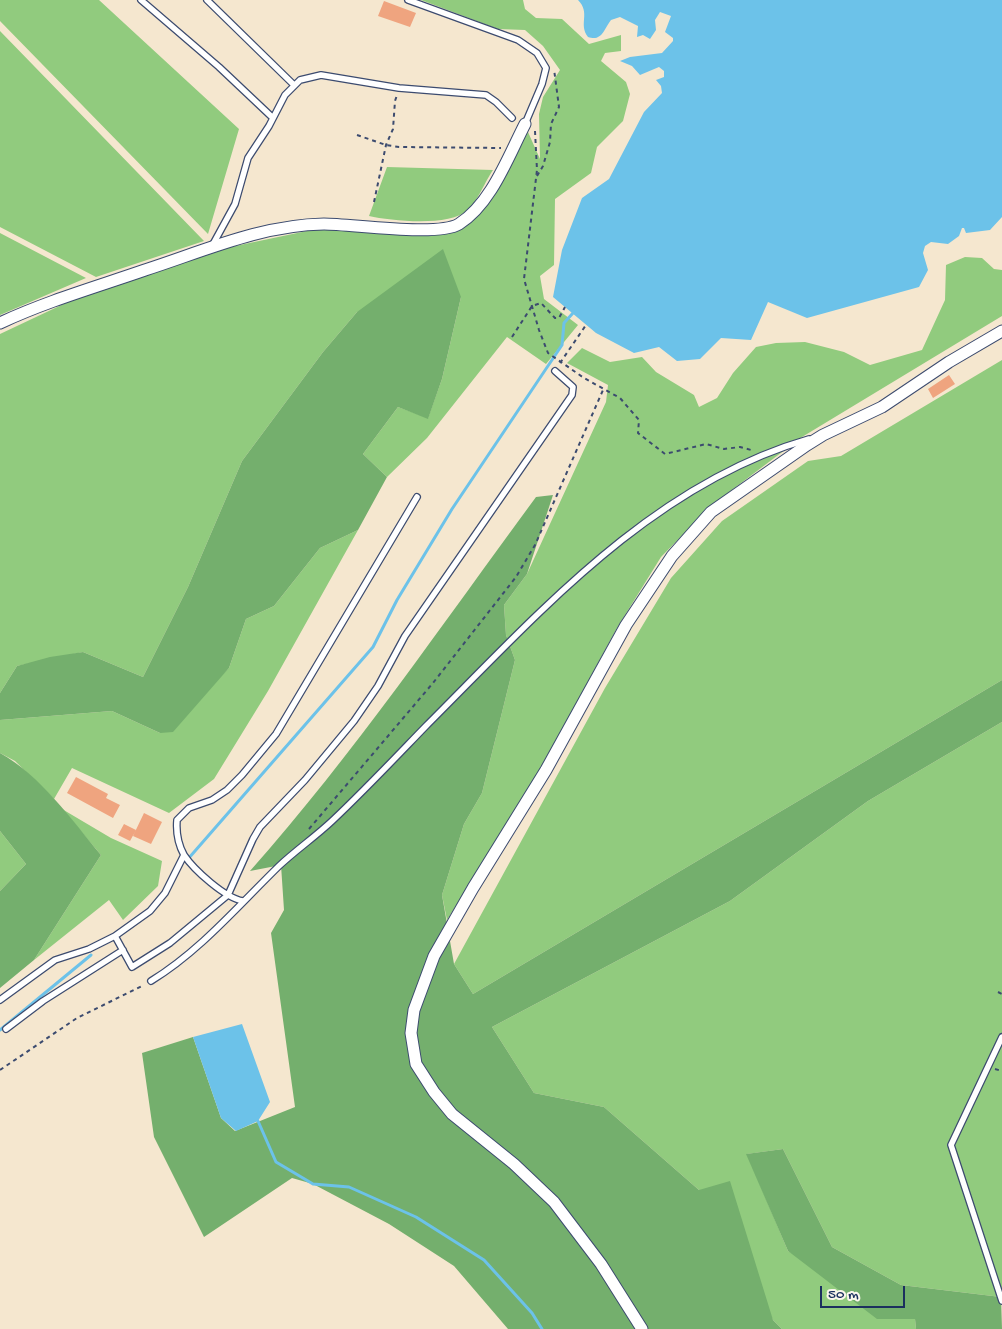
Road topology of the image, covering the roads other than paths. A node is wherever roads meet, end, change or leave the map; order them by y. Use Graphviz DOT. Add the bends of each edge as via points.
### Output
graph roads {
  1 [pos="141,0"];
  2 [pos="207,0"];
  3 [pos="408,0"];
  4 [pos="294,85"];
  5 [pos="273,118"];
  6 [pos="512,118"];
  7 [pos="525,124"];
  8 [pos="212,246"];
  9 [pos="0,323"];
  10 [pos="1002,331"];
  11 [pos="555,371"];
  12 [pos="823,435"];
  13 [pos="417,497"];
  14 [pos="184,855"];
  15 [pos="228,895"];
  16 [pos="243,902"];
  17 [pos="115,936"];
  18 [pos="123,950"];
  19 [pos="151,981"];
  20 [pos="0,1000"];
  21 [pos="6,1029"];
  22 [pos="1002,1037"];
  23 [pos="1002,1301"];
  24 [pos="642,1329"];
  1 -- 5 [label="lane"];
  2 -- 4 [label="lane"];
  3 -- 7 [label="lane" via="518,40 538,53 546,68"];
  4 -- 5 [label="lane"];
  4 -- 6 [label="lane" via="308,76 321,75 400,88 486,96"];
  5 -- 8 [label="lane" via="248,158 235,204"];
  7 -- 8 [label="street" via="487,194 472,214 457,225 388,229 354,224 279,227"];
  8 -- 9 [label="street" via="66,296"];
  10 -- 12 [label="street" via="882,407"];
  11 -- 15 [label="lane" via="573,387 572,395 405,636 378,686 354,721 260,827"];
  12 -- 16 [label="lane" via="746,462 700,485 649,519 512,641 331,822"];
  12 -- 24 [label="street" via="711,512 672,556 626,625 546,770 434,956 414,1010 411,1033 416,1064 434,1092 452,1114 514,1164 554,1202 602,1264"];
  13 -- 14 [label="lane" via="276,734 227,790 212,800 189,808 178,817 178,840"];
  14 -- 15 [label="lane"];
  14 -- 17 [label="lane" via="165,894 150,911"];
  15 -- 16 [label="lane"];
  15 -- 18 [label="lane" via="170,943 132,967"];
  16 -- 19 [label="lane" via="172,969"];
  17 -- 18 [label="lane"];
  17 -- 20 [label="lane" via="55,960"];
  18 -- 21 [label="lane" via="43,1001"];
  22 -- 23 [label="lane" via="950,1145"];
}
